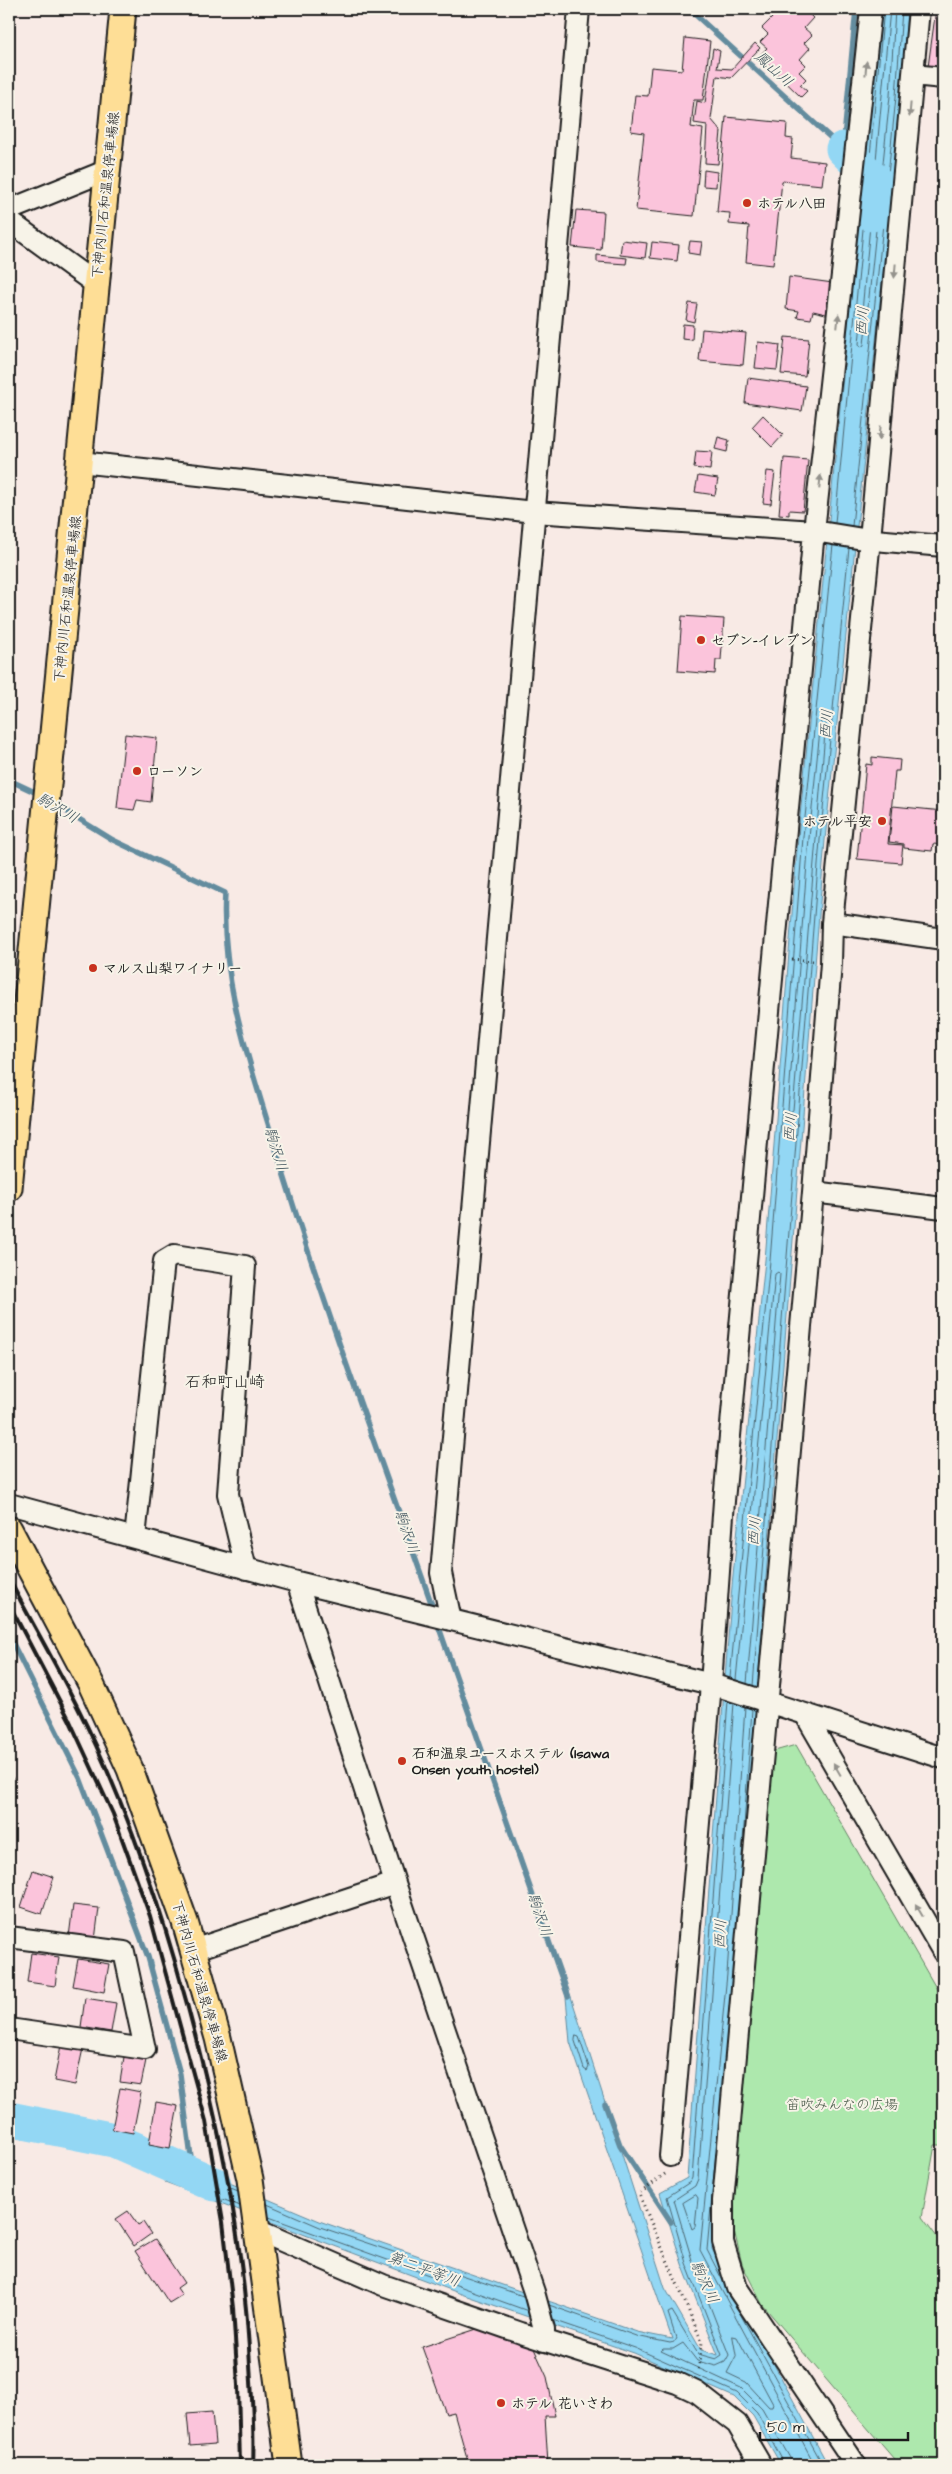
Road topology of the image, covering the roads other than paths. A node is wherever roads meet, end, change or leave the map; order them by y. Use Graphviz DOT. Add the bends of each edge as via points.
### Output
graph roads {
  1 [pos="123,9"];
  2 [pos="579,9"];
  3 [pos="871,9"];
  4 [pos="919,9"];
  5 [pos="913,74"];
  6 [pos="943,78"];
  7 [pos="108,170"];
  8 [pos="9,210"];
  9 [pos="9,221"];
  10 [pos="97,285"];
  11 [pos="80,462"];
  12 [pos="534,512"];
  13 [pos="820,531"];
  14 [pos="867,539"];
  15 [pos="943,546"];
  16 [pos="832,923"];
  17 [pos="943,939"];
  18 [pos="9,1188"];
  19 [pos="813,1192"];
  20 [pos="943,1208"];
  21 [pos="9,1504"];
  22 [pos="9,1529"];
  23 [pos="135,1538"];
  24 [pos="246,1568"];
  25 [pos="297,1582"];
  26 [pos="450,1620"];
  27 [pos="717,1686"];
  28 [pos="764,1701"];
  29 [pos="806,1716"];
  30 [pos="943,1758"];
  31 [pos="395,1883"];
  32 [pos="9,1937"];
  33 [pos="193,1950"];
  34 [pos="943,1952"];
  35 [pos="9,2029"];
  36 [pos="670,2156"];
  37 [pos="257,2227"];
  38 [pos="544,2335"];
  39 [pos="289,2465"];
  40 [pos="761,2465"];
  41 [pos="856,2465"];
  1 -- 7 [label="main road, 下神内川石和温泉停車場線"];
  2 -- 12 [label="street"];
  13 -- 3 [label="street, one-way"];
  4 -- 5 [label="street"];
  5 -- 6 [label="street"];
  5 -- 14 [label="street, one-way"];
  7 -- 8 [label="street"];
  7 -- 10 [label="main road, 下神内川石和温泉停車場線"];
  9 -- 10 [label="street"];
  10 -- 11 [label="main road, 下神内川石和温泉停車場線"];
  11 -- 12 [label="street"];
  11 -- 18 [label="main road, 下神内川石和温泉停車場線"];
  12 -- 13 [label="street"];
  12 -- 26 [label="street" via="441,1573"];
  13 -- 14 [label="street"];
  13 -- 27 [label="street" via="774,957 724,1501"];
  14 -- 15 [label="street"];
  14 -- 16 [label="street"];
  16 -- 17 [label="street"];
  16 -- 19 [label="street"];
  19 -- 20 [label="street"];
  19 -- 28 [label="street"];
  21 -- 23 [label="street"];
  22 -- 33 [label="main road, 下神内川石和温泉停車場線" via="91,1684 130,1769 186,1922"];
  23 -- 24 [label="street"];
  23 -- 24 [label="street" via="164,1261 174,1255 245,1266 228,1494"];
  24 -- 25 [label="street"];
  25 -- 26 [label="street"];
  25 -- 31 [label="street"];
  26 -- 27 [label="street"];
  27 -- 28 [label="street"];
  27 -- 36 [label="street"];
  28 -- 29 [label="street"];
  28 -- 41 [label="street" via="723,2201 723,2242 737,2288"];
  29 -- 30 [label="street"];
  34 -- 29 [label="street, one-way"];
  31 -- 33 [label="street"];
  31 -- 38 [label="street" via="534,2292"];
  32 -- 35 [label="street" via="124,1952 144,2049"];
  33 -- 37 [label="main road, 下神内川石和温泉停車場線" via="218,2038 250,2179"];
  37 -- 38 [label="street" via="383,2285"];
  37 -- 39 [label="main road, 下神内川石和温泉停車場線"];
  38 -- 40 [label="street" via="696,2392 737,2424"];
}
